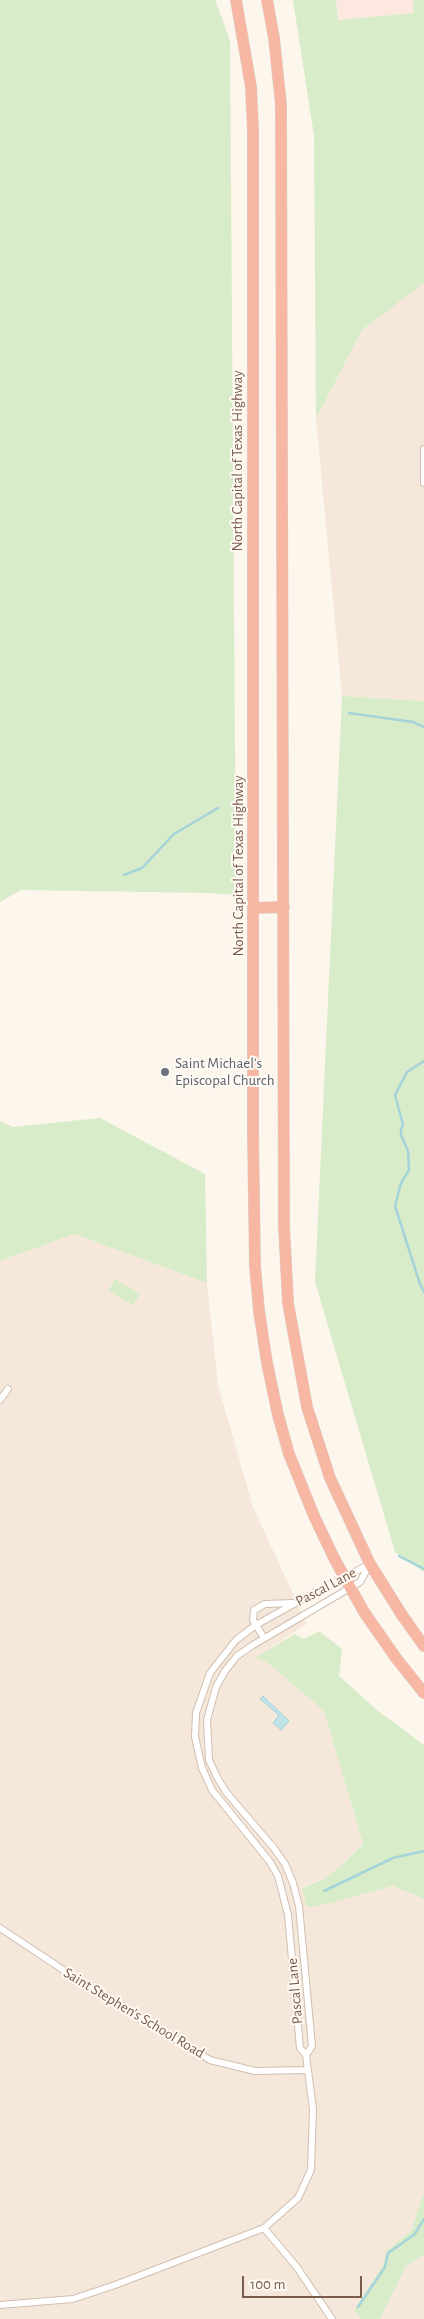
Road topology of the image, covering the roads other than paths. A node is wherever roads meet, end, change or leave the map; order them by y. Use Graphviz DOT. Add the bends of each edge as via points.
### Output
graph roads {
  1 [pos="236,0"];
  2 [pos="267,0"];
  3 [pos="424,449"];
  4 [pos="424,483"];
  5 [pos="253,908"];
  6 [pos="284,908"];
  7 [pos="8,1389"];
  8 [pos="0,1400"];
  9 [pos="370,1564"];
  10 [pos="343,1576"];
  11 [pos="350,1588"];
  12 [pos="301,1600"];
  13 [pos="256,1625"];
  14 [pos="264,1638"];
  15 [pos="236,1640"];
  16 [pos="424,1646"];
  17 [pos="244,1651"];
  18 [pos="424,1692"];
  19 [pos="208,1745"];
  20 [pos="196,1746"];
  21 [pos="247,1817"];
  22 [pos="238,1823"];
  23 [pos="0,1928"];
  24 [pos="306,2055"];
  25 [pos="308,2070"];
  26 [pos="264,2228"];
  27 [pos="0,2305"];
  28 [pos="332,2319"];
  1 -- 5 [label="highway, North Capital of Texas Highway" via="251,87 253,130"];
  2 -- 6 [label="highway" via="281,105"];
  3 -- 4 [label="street"];
  5 -- 6 [label="highway"];
  5 -- 10 [label="highway, North Capital of Texas Highway" via="254,1240 261,1332 289,1454"];
  6 -- 9 [label="highway" via="284,1226 288,1303 300,1376 314,1431 339,1500"];
  7 -- 8 [label="street"];
  9 -- 10 [label="street, Pascal Lane"];
  9 -- 11 [label="street, Pascal Lane" via="362,1580"];
  9 -- 16 [label="highway"];
  10 -- 11 [label="highway, North Capital of Texas Highway"];
  10 -- 12 [label="street, Pascal Lane"];
  11 -- 14 [label="street, Pascal Lane"];
  11 -- 18 [label="highway, North Capital of Texas Highway" via="379,1634"];
  12 -- 13 [label="street, Pascal Lane"];
  12 -- 13 [label="street" via="258,1606 253,1614"];
  13 -- 14 [label="street"];
  13 -- 15 [label="street, Pascal Lane"];
  14 -- 17 [label="street, Pascal Lane"];
  15 -- 17 [label="street"];
  15 -- 20 [label="street, Pascal Lane" via="216,1664 202,1692 196,1713"];
  17 -- 19 [label="street, Pascal Lane" via="225,1671 216,1687 207,1720"];
  19 -- 20 [label="street"];
  19 -- 21 [label="street, Pascal Lane" via="209,1760 217,1777"];
  20 -- 22 [label="street, Pascal Lane" via="212,1790"];
  21 -- 22 [label="street"];
  21 -- 24 [label="street, Pascal Lane" via="285,1864 299,1906 312,2046"];
  22 -- 24 [label="street, Pascal Lane" via="278,1876 288,1915 300,2048"];
  23 -- 25 [label="street, Saint Stephen's School Road" via="210,2060 255,2071"];
  24 -- 25 [label="street, Pascal Lane"];
  25 -- 26 [label="street, Pascal Lane" via="313,2132 311,2170 298,2198"];
  26 -- 27 [label="street, Pascal Lane" via="74,2299"];
  26 -- 28 [label="street" via="296,2266"];
}
